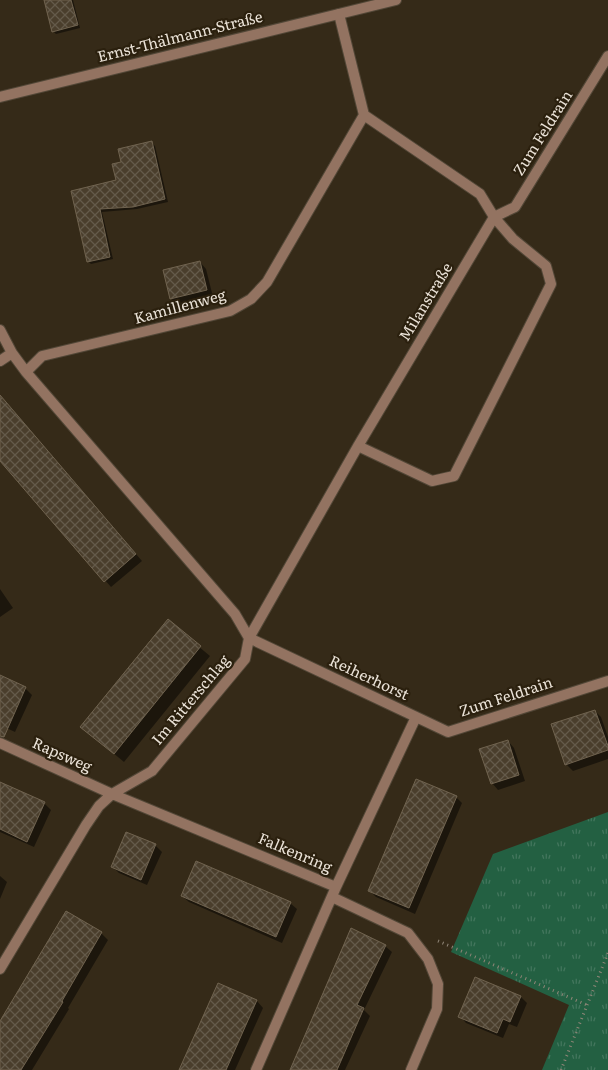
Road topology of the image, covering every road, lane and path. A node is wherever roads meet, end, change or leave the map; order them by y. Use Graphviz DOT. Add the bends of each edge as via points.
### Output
graph roads {
  1 [pos="396,0"];
  2 [pos="339,14"];
  3 [pos="608,56"];
  4 [pos="0,97"];
  5 [pos="364,115"];
  6 [pos="494,217"];
  7 [pos="0,330"];
  8 [pos="12,353"];
  9 [pos="0,361"];
  10 [pos="26,372"];
  11 [pos="358,446"];
  12 [pos="249,638"];
  13 [pos="608,681"];
  14 [pos="416,717"];
  15 [pos="0,743"];
  16 [pos="112,794"];
  17 [pos="336,887"];
  18 [pos="332,897"];
  19 [pos="433,939"];
  20 [pos="608,953"];
  21 [pos="0,969"];
  22 [pos="587,1005"];
  23 [pos="256,1070"];
  24 [pos="411,1070"];
  25 [pos="561,1070"];
  1 -- 2 [label="street, Ernst-Thälmann-Straße"];
  2 -- 4 [label="street, Ernst-Thälmann-Straße"];
  2 -- 5 [label="street"];
  3 -- 6 [label="street, Zum Feldrain" via="515,207"];
  5 -- 6 [label="street" via="480,194"];
  5 -- 10 [label="street, Kamillenweg" via="267,282 251,299 230,311 42,356"];
  6 -- 11 [label="street, Milanstraße"];
  6 -- 11 [label="street" via="512,239 546,266 551,284 454,476 432,480"];
  7 -- 8 [label="street"];
  8 -- 9 [label="street"];
  8 -- 10 [label="street"];
  10 -- 12 [label="street" via="235,614"];
  11 -- 12 [label="street, Milanstraße"];
  12 -- 14 [label="street, Reiherhorst"];
  12 -- 16 [label="street, Im Ritterschlag" via="245,659 152,771"];
  13 -- 14 [label="street, Zum Feldrain" via="448,732"];
  14 -- 17 [label="street, Reiherhorst"];
  15 -- 16 [label="street, Rapsweg"];
  16 -- 17 [label="street, Falkenring"];
  16 -- 21 [label="street, Im Ritterschlag" via="86,825"];
  17 -- 18 [label="street, Falkenring"];
  18 -- 23 [label="street, Falkenring"];
  18 -- 24 [label="street" via="408,933 428,959 438,984 437,1009"];
  19 -- 22 [label="path"];
  20 -- 22 [label="path"];
  22 -- 25 [label="path"];
}
